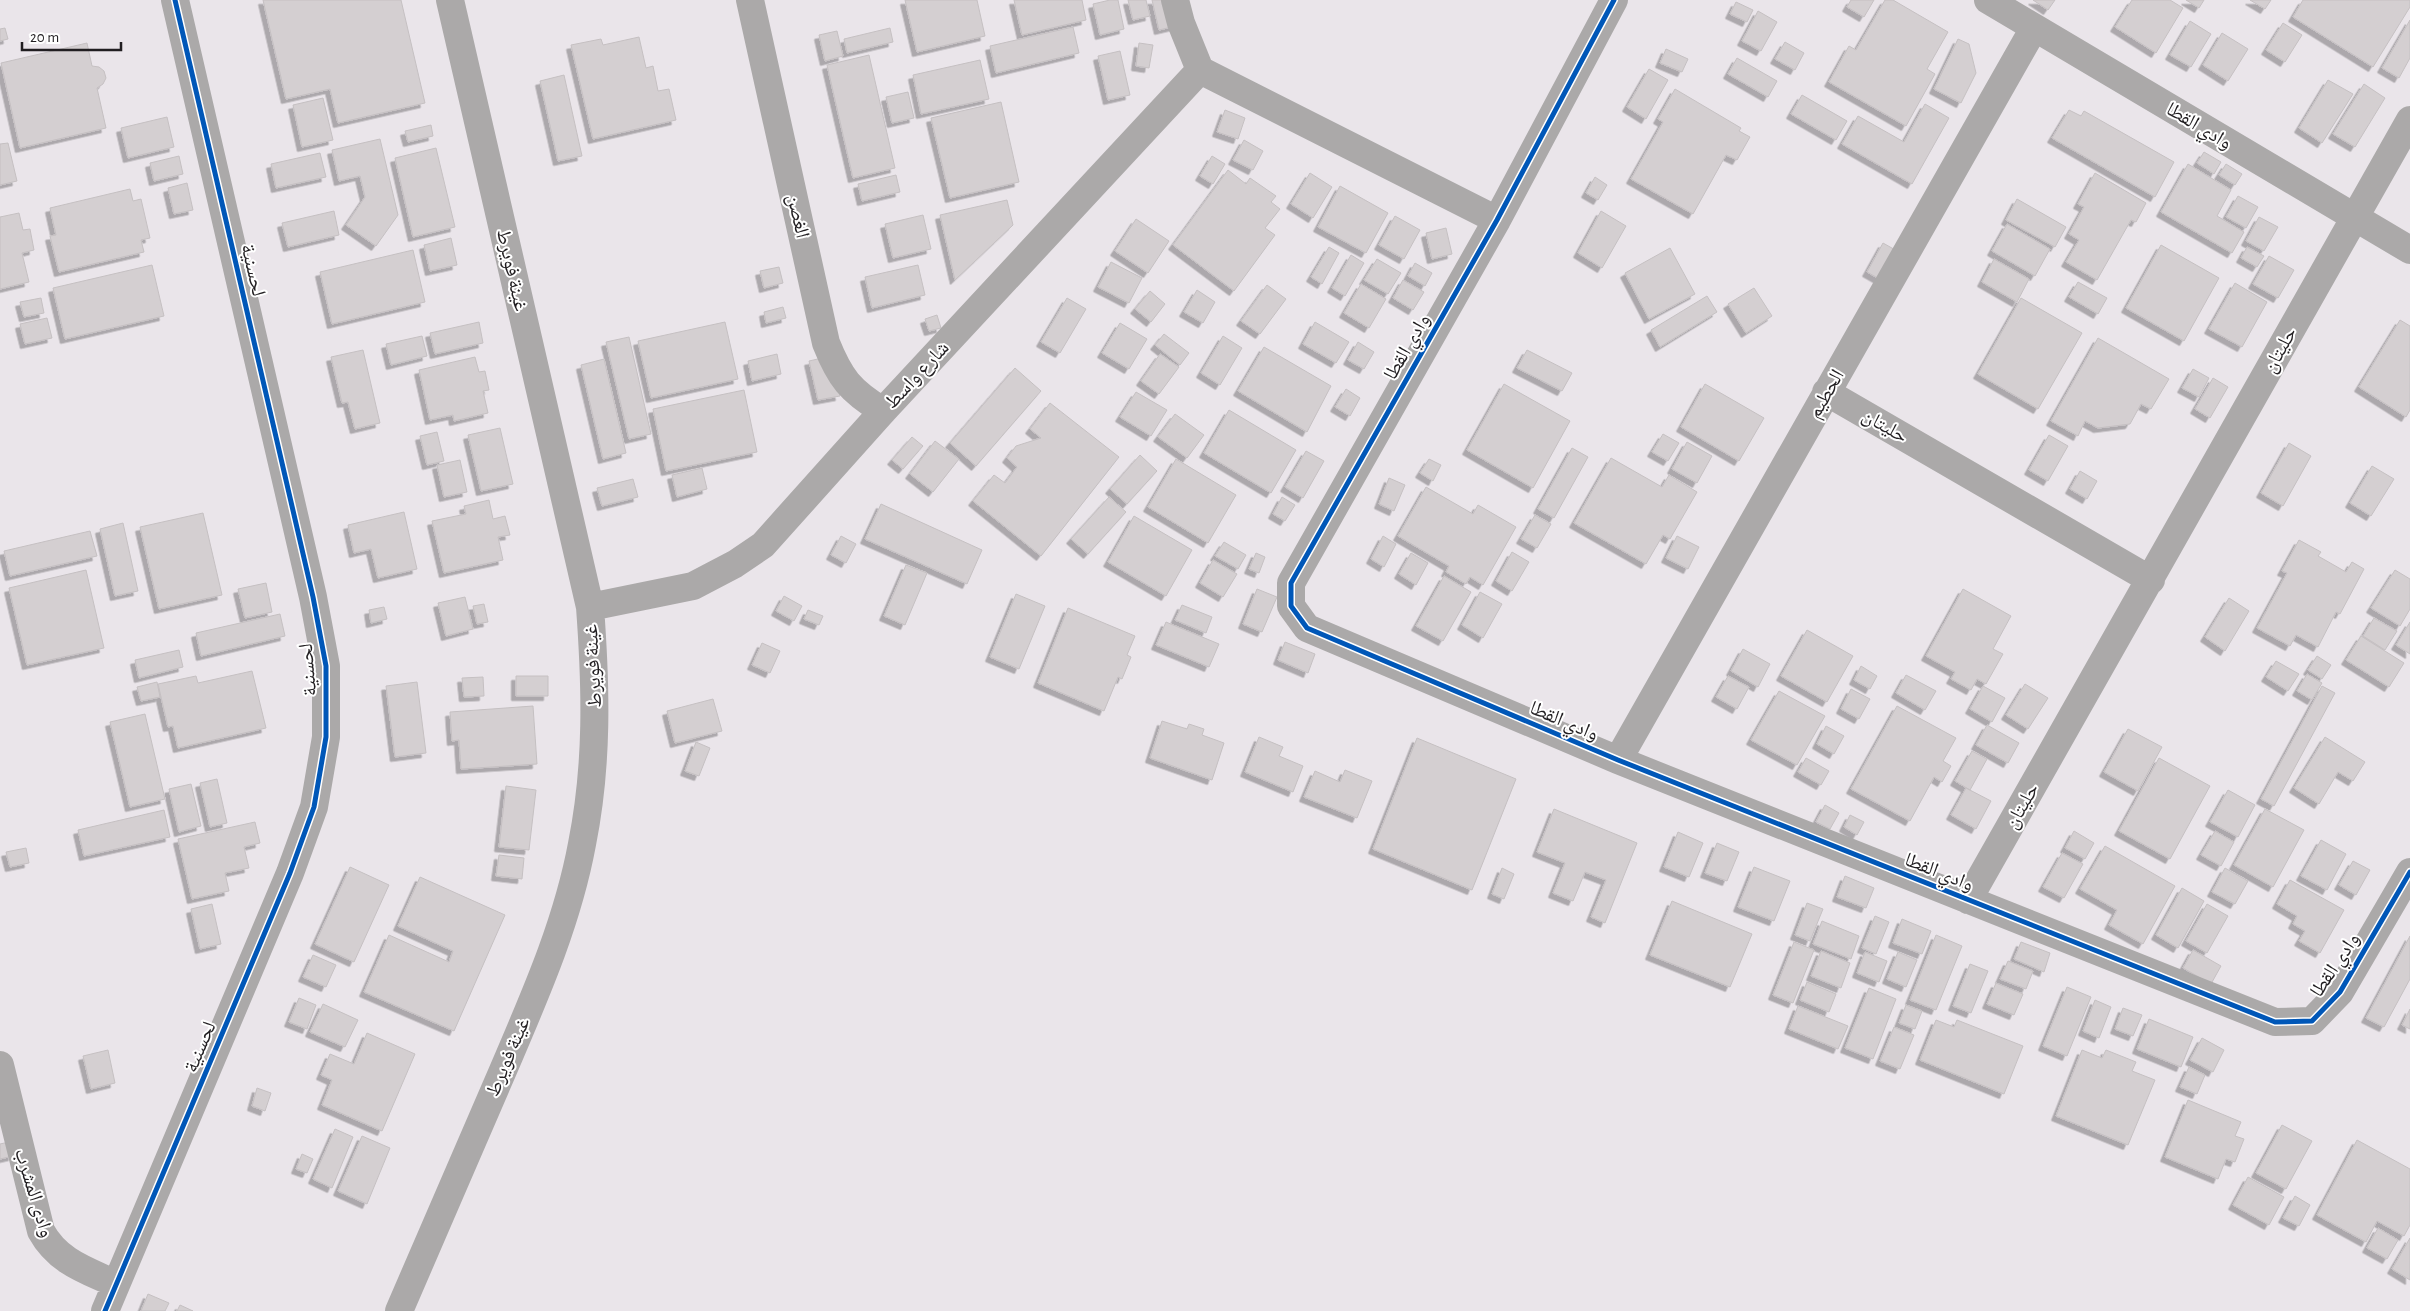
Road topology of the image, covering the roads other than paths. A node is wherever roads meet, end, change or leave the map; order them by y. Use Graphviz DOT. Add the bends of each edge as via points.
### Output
graph roads {
  1 [pos="176,0"];
  2 [pos="450,0"];
  3 [pos="750,0"];
  4 [pos="1175,0"];
  5 [pos="1614,0"];
  6 [pos="1988,0"];
  7 [pos="2034,28"];
  8 [pos="1200,70"];
  9 [pos="2410,120"];
  10 [pos="2354,218"];
  11 [pos="1497,220"];
  12 [pos="2410,250"];
  13 [pos="1826,392"];
  14 [pos="883,411"];
  15 [pos="2150,580"];
  16 [pos="590,607"];
  17 [pos="1618,760"];
  18 [pos="2410,872"];
  19 [pos="1968,900"];
  20 [pos="0,1065"];
  21 [pos="116,1284"];
  22 [pos="105,1311"];
  23 [pos="399,1311"];
  1 -- 21 [label="street, لحسنية" via="313,597 326,666 326,737 314,807 290,873"];
  2 -- 16 [label="street, غينة فويرط"];
  3 -- 14 [label="street, الغصن" via="826,342 837,370 858,396"];
  4 -- 8 [label="street"];
  5 -- 11 [label="street, وادي القطا"];
  6 -- 7 [label="street, وادي القطا"];
  7 -- 10 [label="street, وادي القطا"];
  7 -- 13 [label="street, الحطيم"];
  8 -- 11 [label="street"];
  8 -- 14 [label="street, شارع واسط"];
  9 -- 10 [label="street, حليتان"];
  10 -- 12 [label="street, وادي القطا"];
  10 -- 15 [label="street, حليتان"];
  11 -- 17 [label="street, وادي القطا" via="1291,582 1291,606 1307,628"];
  13 -- 15 [label="street, حليتان"];
  13 -- 17 [label="street, الحطيم"];
  14 -- 16 [label="street, شارع واسط" via="763,545 735,564 693,586"];
  15 -- 19 [label="street, حليتان"];
  16 -- 23 [label="street, غينة فويرط" via="596,686 593,766 582,844 563,921 535,996"];
  17 -- 19 [label="street, وادي القطا"];
  18 -- 19 [label="street, وادي القطا" via="2340,992 2312,1021 2276,1022"];
  20 -- 21 [label="street, وادى المشرب" via="41,1231 60,1256"];
  21 -- 22 [label="street, لحسنية"];
}
